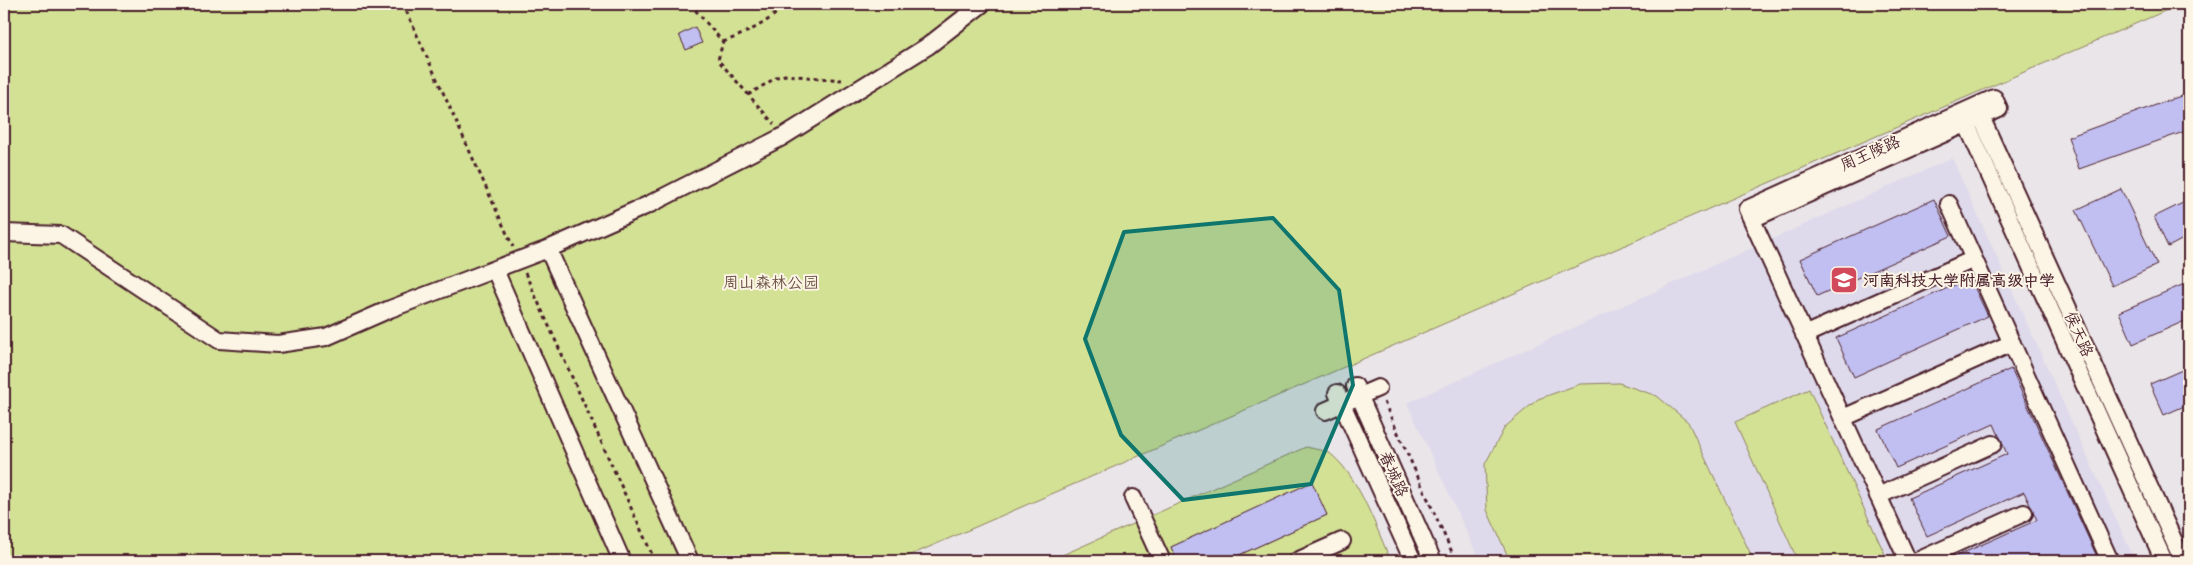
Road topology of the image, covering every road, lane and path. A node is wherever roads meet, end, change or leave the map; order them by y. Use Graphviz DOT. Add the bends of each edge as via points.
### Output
graph roads {
  1 [pos="403,4"];
  2 [pos="690,4"];
  3 [pos="786,4"];
  4 [pos="982,4"];
  5 [pos="723,42"];
  6 [pos="871,82"];
  7 [pos="748,95"];
  8 [pos="1997,104"];
  9 [pos="1979,111"];
  10 [pos="1963,118"];
  11 [pos="784,136"];
  12 [pos="1949,204"];
  13 [pos="4,233"];
  14 [pos="548,249"];
  15 [pos="1974,259"];
  16 [pos="519,261"];
  17 [pos="495,270"];
  18 [pos="1804,335"];
  19 [pos="2012,343"];
  20 [pos="1376,383"];
  21 [pos="1357,391"];
  22 [pos="1339,398"];
  23 [pos="1323,406"];
  24 [pos="1842,418"];
  25 [pos="1993,444"];
  26 [pos="1878,496"];
  27 [pos="1133,498"];
  28 [pos="2024,513"];
  29 [pos="1342,540"];
  30 [pos="622,561"];
  31 [pos="655,561"];
  32 [pos="690,561"];
  33 [pos="1162,561"];
  34 [pos="1297,561"];
  35 [pos="1413,561"];
  36 [pos="1433,561"];
  37 [pos="1456,561"];
  38 [pos="1908,561"];
  39 [pos="1917,561"];
  40 [pos="2110,561"];
  41 [pos="2164,561"];
  42 [pos="2183,561"];
  1 -- 16 [label="path"];
  2 -- 5 [label="path"];
  3 -- 5 [label="path" via="750,31"];
  4 -- 6 [label="street" via="928,46"];
  5 -- 7 [label="path" via="718,60"];
  6 -- 7 [label="path" via="785,75"];
  6 -- 11 [label="street"];
  7 -- 11 [label="path"];
  8 -- 9 [label="street, 周王陵路"];
  9 -- 10 [label="street, 周王陵路"];
  9 -- 42 [label="street, 侯天路"];
  10 -- 18 [label="street, 周王陵路" via="1749,214"];
  10 -- 41 [label="street, 侯天路"];
  11 -- 14 [label="street" via="650,204"];
  12 -- 15 [label="street"];
  13 -- 17 [label="street" via="61,235 219,340 278,344 326,337"];
  14 -- 16 [label="street"];
  14 -- 32 [label="street"];
  15 -- 18 [label="street"];
  15 -- 19 [label="street"];
  16 -- 17 [label="street"];
  16 -- 31 [label="path"];
  17 -- 30 [label="street"];
  18 -- 24 [label="street"];
  19 -- 24 [label="street"];
  19 -- 40 [label="street"];
  20 -- 21 [label="street"];
  20 -- 37 [label="path"];
  21 -- 22 [label="street"];
  21 -- 36 [label="street, 春城路"];
  22 -- 23 [label="street"];
  22 -- 35 [label="street, 春城路"];
  24 -- 26 [label="street"];
  25 -- 26 [label="street"];
  26 -- 38 [label="street"];
  27 -- 33 [label="street"];
  28 -- 39 [label="street"];
  29 -- 34 [label="street"];
}
